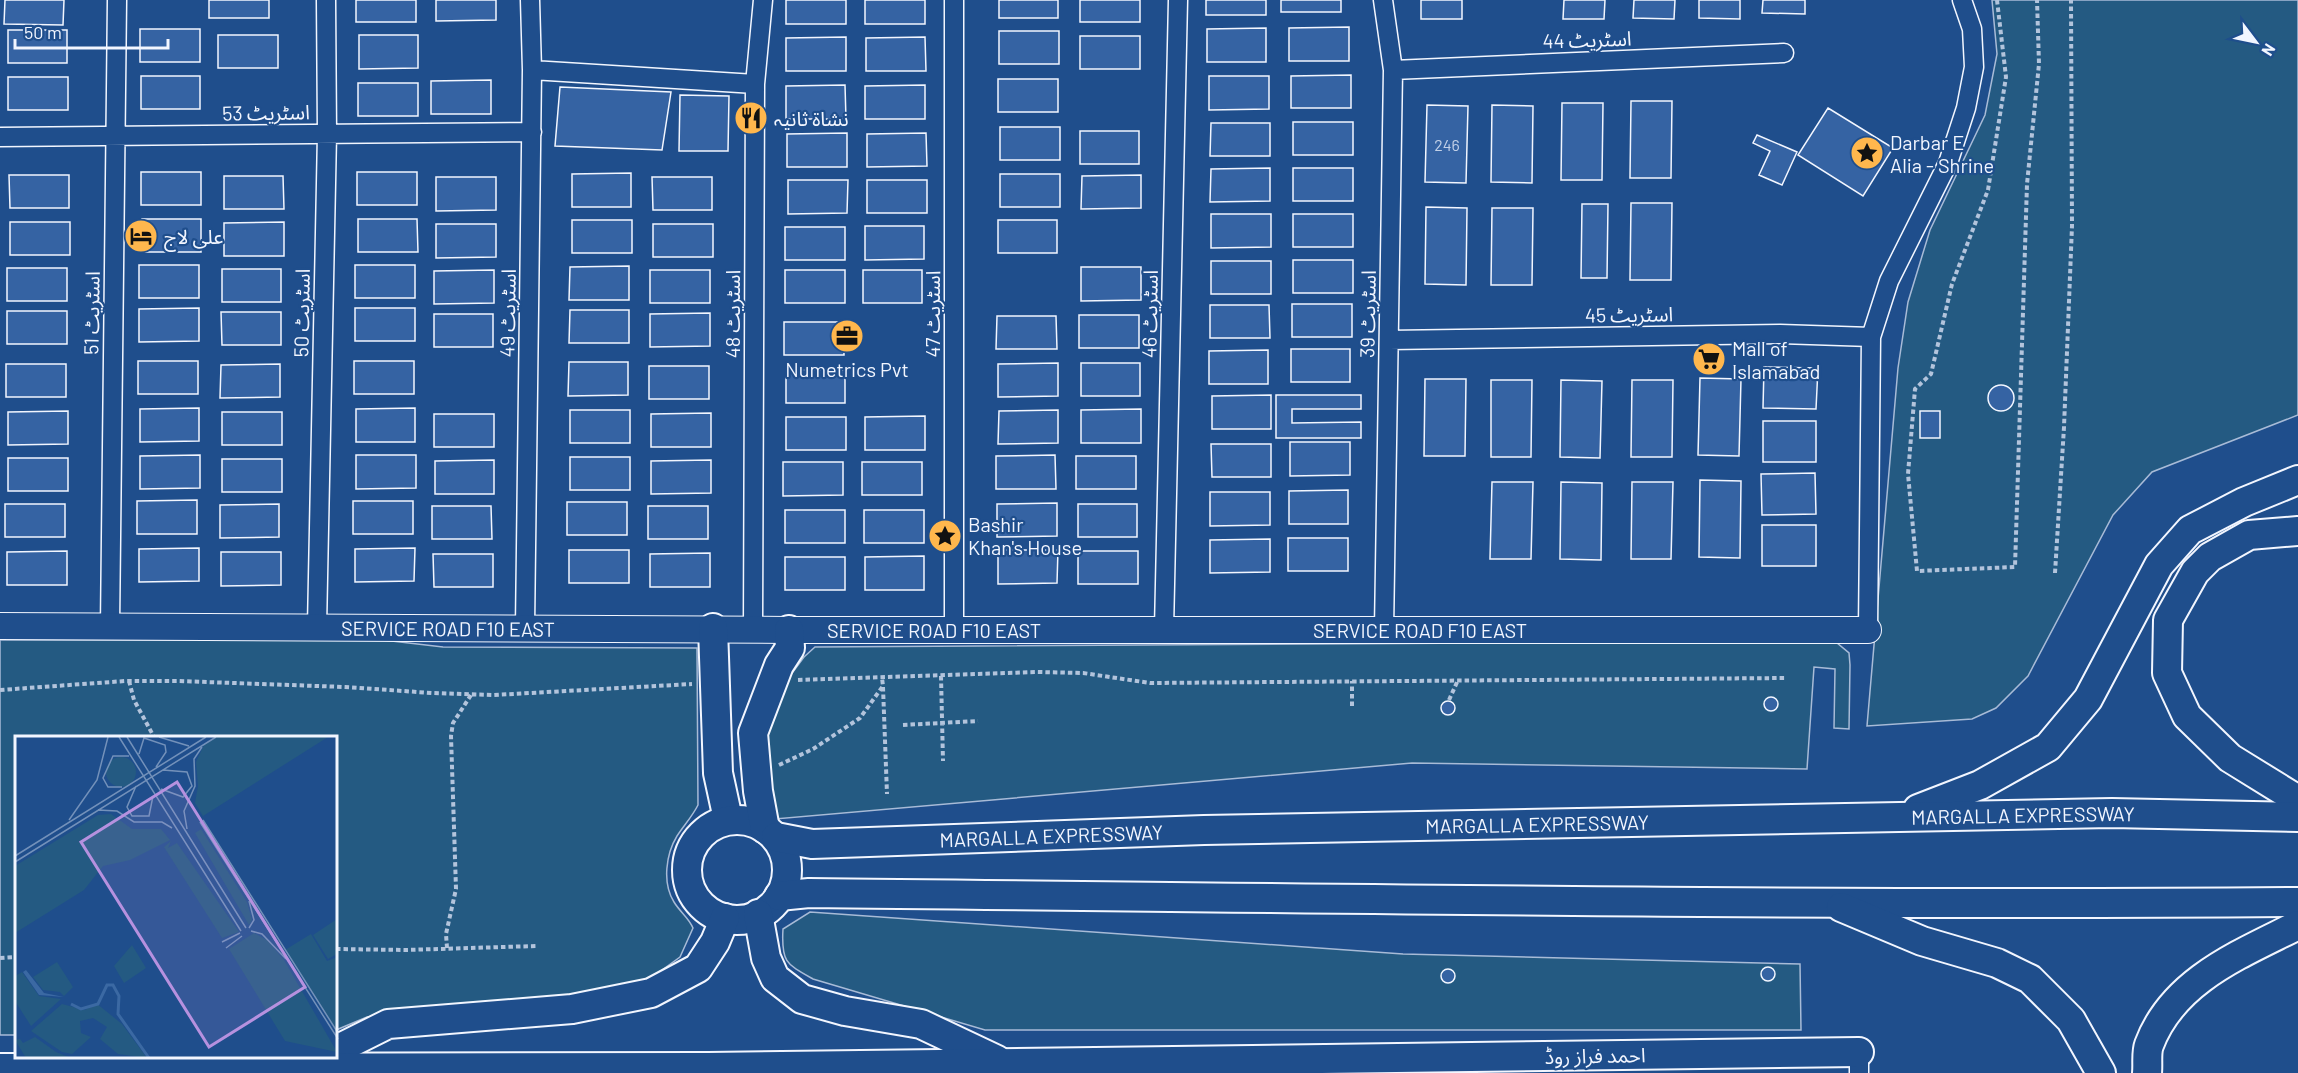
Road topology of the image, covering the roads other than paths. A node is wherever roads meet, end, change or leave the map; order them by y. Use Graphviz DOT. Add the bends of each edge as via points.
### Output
graph roads {
  1 [pos="117,0"];
  2 [pos="326,0"];
  3 [pos="530,0"];
  4 [pos="763,0"];
  5 [pos="954,0"];
  6 [pos="1178,0"];
  7 [pos="1383,0"];
  8 [pos="1962,0"];
  9 [pos="1784,53"];
  10 [pos="532,70"];
  11 [pos="1393,70"];
  12 [pos="755,84"];
  13 [pos="532,132"];
  14 [pos="327,134"];
  15 [pos="115,136"];
  16 [pos="0,137"];
  17 [pos="1871,337"];
  18 [pos="1389,340"];
  19 [pos="2298,480"];
  20 [pos="2298,531"];
  21 [pos="0,626"];
  22 [pos="110,627"];
  23 [pos="317,627"];
  24 [pos="525,628"];
  25 [pos="713,628"];
  26 [pos="753,628"];
  27 [pos="954,629"];
  28 [pos="1164,629"];
  29 [pos="789,630"];
  30 [pos="1384,630"];
  31 [pos="1868,630"];
  32 [pos="2298,800"];
  33 [pos="1899,817"];
  34 [pos="2298,817"];
  35 [pos="728,819"];
  36 [pos="771,833"];
  37 [pos="779,896"];
  38 [pos="1826,901"];
  39 [pos="2298,902"];
  40 [pos="758,914"];
  41 [pos="725,918"];
  42 [pos="2298,925"];
  43 [pos="338,1049"];
  44 [pos="313,1062"];
  45 [pos="1859,1062"];
  46 [pos="1003,1063"];
  47 [pos="0,1068"];
  48 [pos="713,1070"];
  49 [pos="2101,1073"];
  50 [pos="2147,1073"];
  1 -- 15 [label="street, اسٹریٹ 51"];
  2 -- 14 [label="street, اسٹریٹ 50"];
  3 -- 10 [label="street, اسٹریٹ 49"];
  4 -- 12 [label="street, اسٹریٹ 48"];
  5 -- 27 [label="street, اسٹریٹ 47"];
  6 -- 28 [label="street, اسٹریٹ 46"];
  7 -- 11 [label="street, اسٹریٹ 39"];
  8 -- 17 [label="street" via="1972,28 1974,67 1966,108 1948,163 1889,281"];
  9 -- 11 [label="street, اسٹریٹ 44"];
  10 -- 12 [label="street"];
  10 -- 13 [label="street, اسٹریٹ 49"];
  11 -- 18 [label="street, اسٹریٹ 39"];
  12 -- 26 [label="street, اسٹریٹ 48"];
  13 -- 14 [label="street, اسٹریٹ 53"];
  13 -- 24 [label="street, اسٹریٹ 49"];
  14 -- 15 [label="street, اسٹریٹ 53"];
  14 -- 23 [label="street, اسٹریٹ 50"];
  15 -- 16 [label="street, اسٹریٹ 53"];
  15 -- 22 [label="street, اسٹریٹ 51"];
  17 -- 18 [label="street, اسٹریٹ 45" via="1780,334"];
  17 -- 31 [label="street"];
  18 -- 30 [label="street, اسٹریٹ 39"];
  19 -- 33 [label="main road" via="2190,530 2159,565 2088,699 2048,747 1980,785"];
  20 -- 32 [label="main road" via="2248,535 2210,557 2195,573 2168,620 2167,674 2187,716 2230,758"];
  21 -- 22 [label="street, SERVICE ROAD F10 EAST"];
  22 -- 23 [label="street, SERVICE ROAD F10 EAST"];
  23 -- 24 [label="street, SERVICE ROAD F10 EAST"];
  24 -- 25 [label="street, SERVICE ROAD F10 EAST"];
  25 -- 26 [label="street, SERVICE ROAD F10 EAST"];
  25 -- 35 [label="main road" via="718,773"];
  26 -- 29 [label="street, SERVICE ROAD F10 EAST"];
  27 -- 28 [label="street, SERVICE ROAD F10 EAST"];
  27 -- 29 [label="street, SERVICE ROAD F10 EAST"];
  28 -- 30 [label="street, SERVICE ROAD F10 EAST"];
  29 -- 36 [label="main road" via="789,648 753,733 758,791"];
  30 -- 31 [label="street, SERVICE ROAD F10 EAST"];
  33 -- 34 [label="main road, MARGALLA EXPRESSWAY" via="2112,813"];
  33 -- 36 [label="main road, MARGALLA EXPRESSWAY" via="1204,830 812,844"];
  35 -- 36 [label="main road" via="754,821"];
  35 -- 41 [label="main road" via="704,831 689,853 687,879 698,903"];
  36 -- 37 [label="main road" via="787,860 785,887"];
  37 -- 38 [label="main road" via="809,893"];
  37 -- 40 [label="main road" via="770,908"];
  38 -- 39 [label="main road"];
  38 -- 49 [label="main road" via="1922,941 1997,963 2030,980 2071,1020"];
  40 -- 41 [label="main road" via="746,920"];
  40 -- 46 [label="main road" via="766,958 775,978 802,999 921,1024"];
  41 -- 43 [label="main road" via="698,968 651,993 572,1009 388,1024"];
  42 -- 50 [label="main road" via="2214,969 2187,988 2148,1047"];
  44 -- 47 [label="main road, احمد فراز روڈ"];
  44 -- 48 [label="main road, احمد فراز روڈ"];
  45 -- 46 [label="main road, احمد فراز روڈ"];
  46 -- 48 [label="main road, احمد فراز روڈ"];
}
